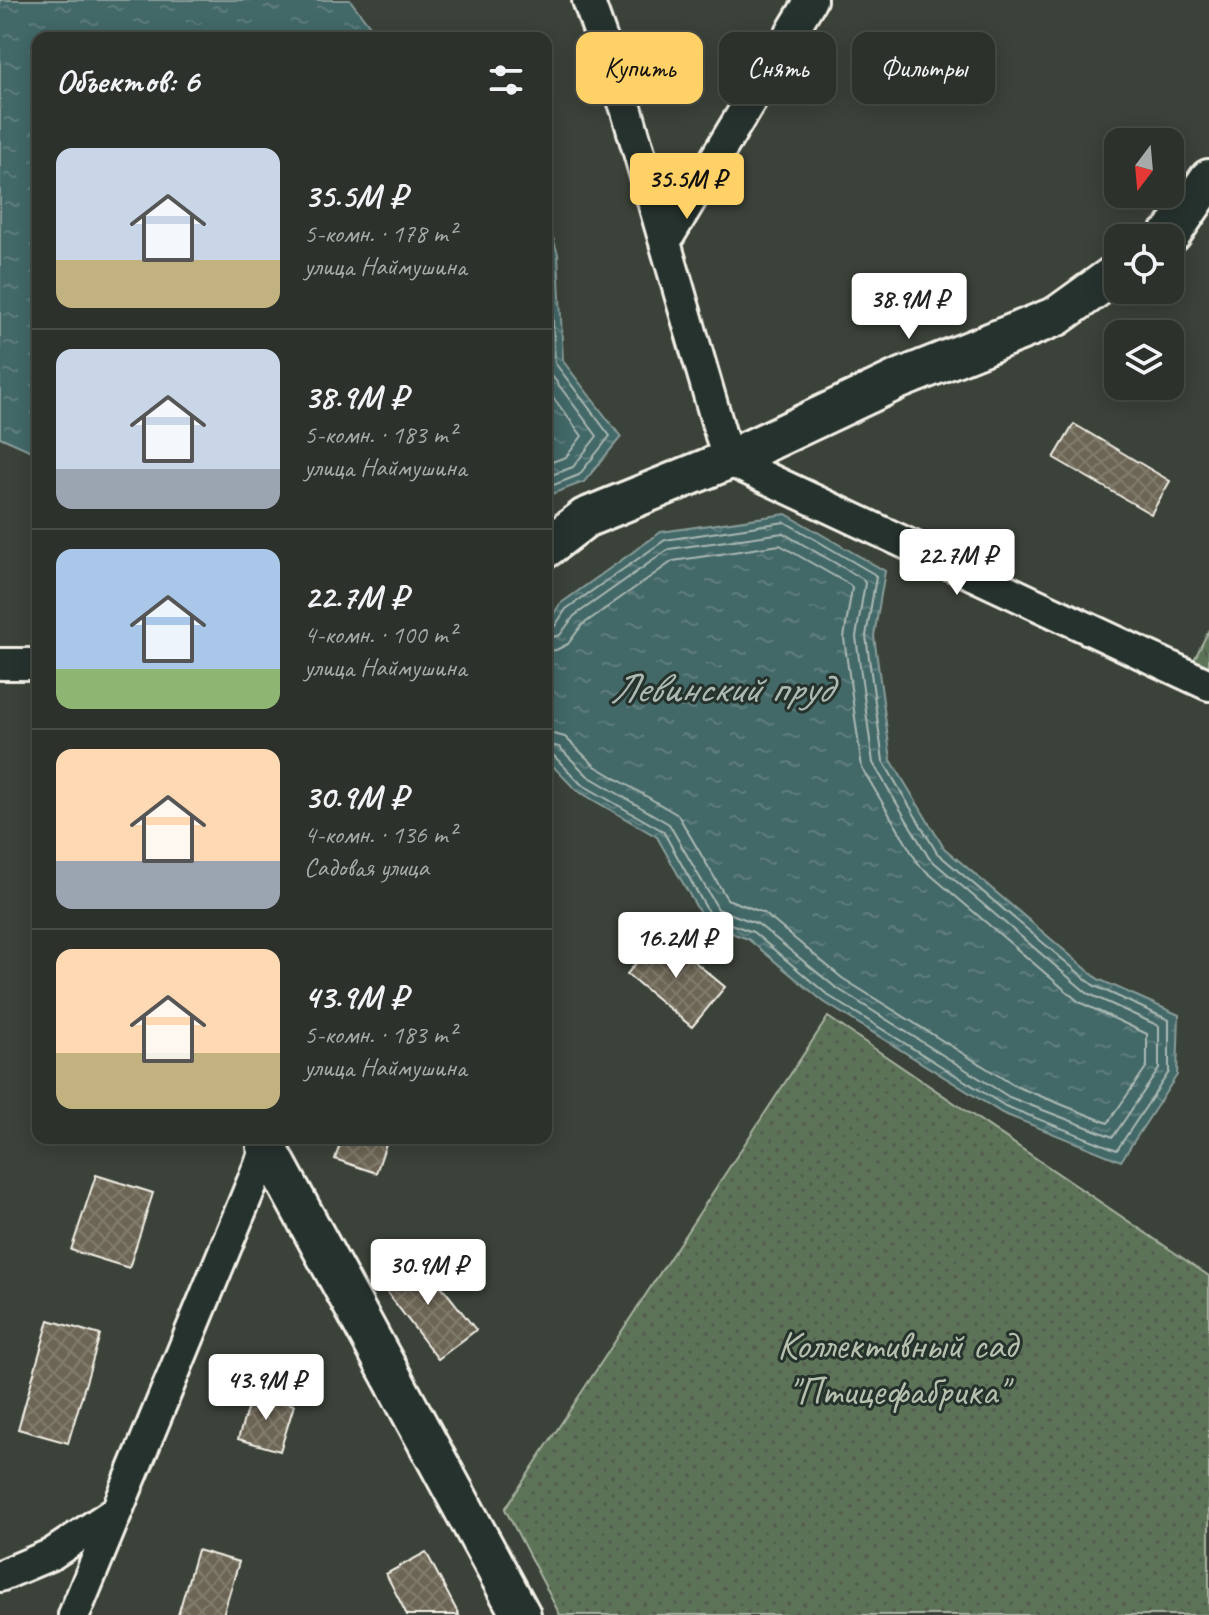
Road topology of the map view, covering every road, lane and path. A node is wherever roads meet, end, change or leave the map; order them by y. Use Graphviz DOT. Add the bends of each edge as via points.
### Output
graph roads {
  1 [pos="588,0"];
  2 [pos="811,0"];
  3 [pos="1209,179"];
  4 [pos="1178,224"];
  5 [pos="665,242"];
  6 [pos="1104,282"];
  7 [pos="728,460"];
  8 [pos="552,543"];
  9 [pos="0,664"];
  10 [pos="32,664"];
  11 [pos="1209,685"];
  12 [pos="268,1144"];
  13 [pos="270,1144"];
  14 [pos="115,1512"];
  15 [pos="0,1576"];
  16 [pos="74,1615"];
  17 [pos="521,1615"];
  1 -- 5 [label="street"];
  2 -- 5 [label="street"];
  3 -- 4 [label="street"];
  5 -- 7 [label="street"];
  6 -- 7 [label="street" via="1057,316 897,380"];
  7 -- 8 [label="street" via="585,518"];
  7 -- 11 [label="street"];
  9 -- 10 [label="street"];
  12 -- 14 [label="street"];
  13 -- 17 [label="street"];
  14 -- 15 [label="street" via="52,1554"];
  14 -- 16 [label="street"];
}
